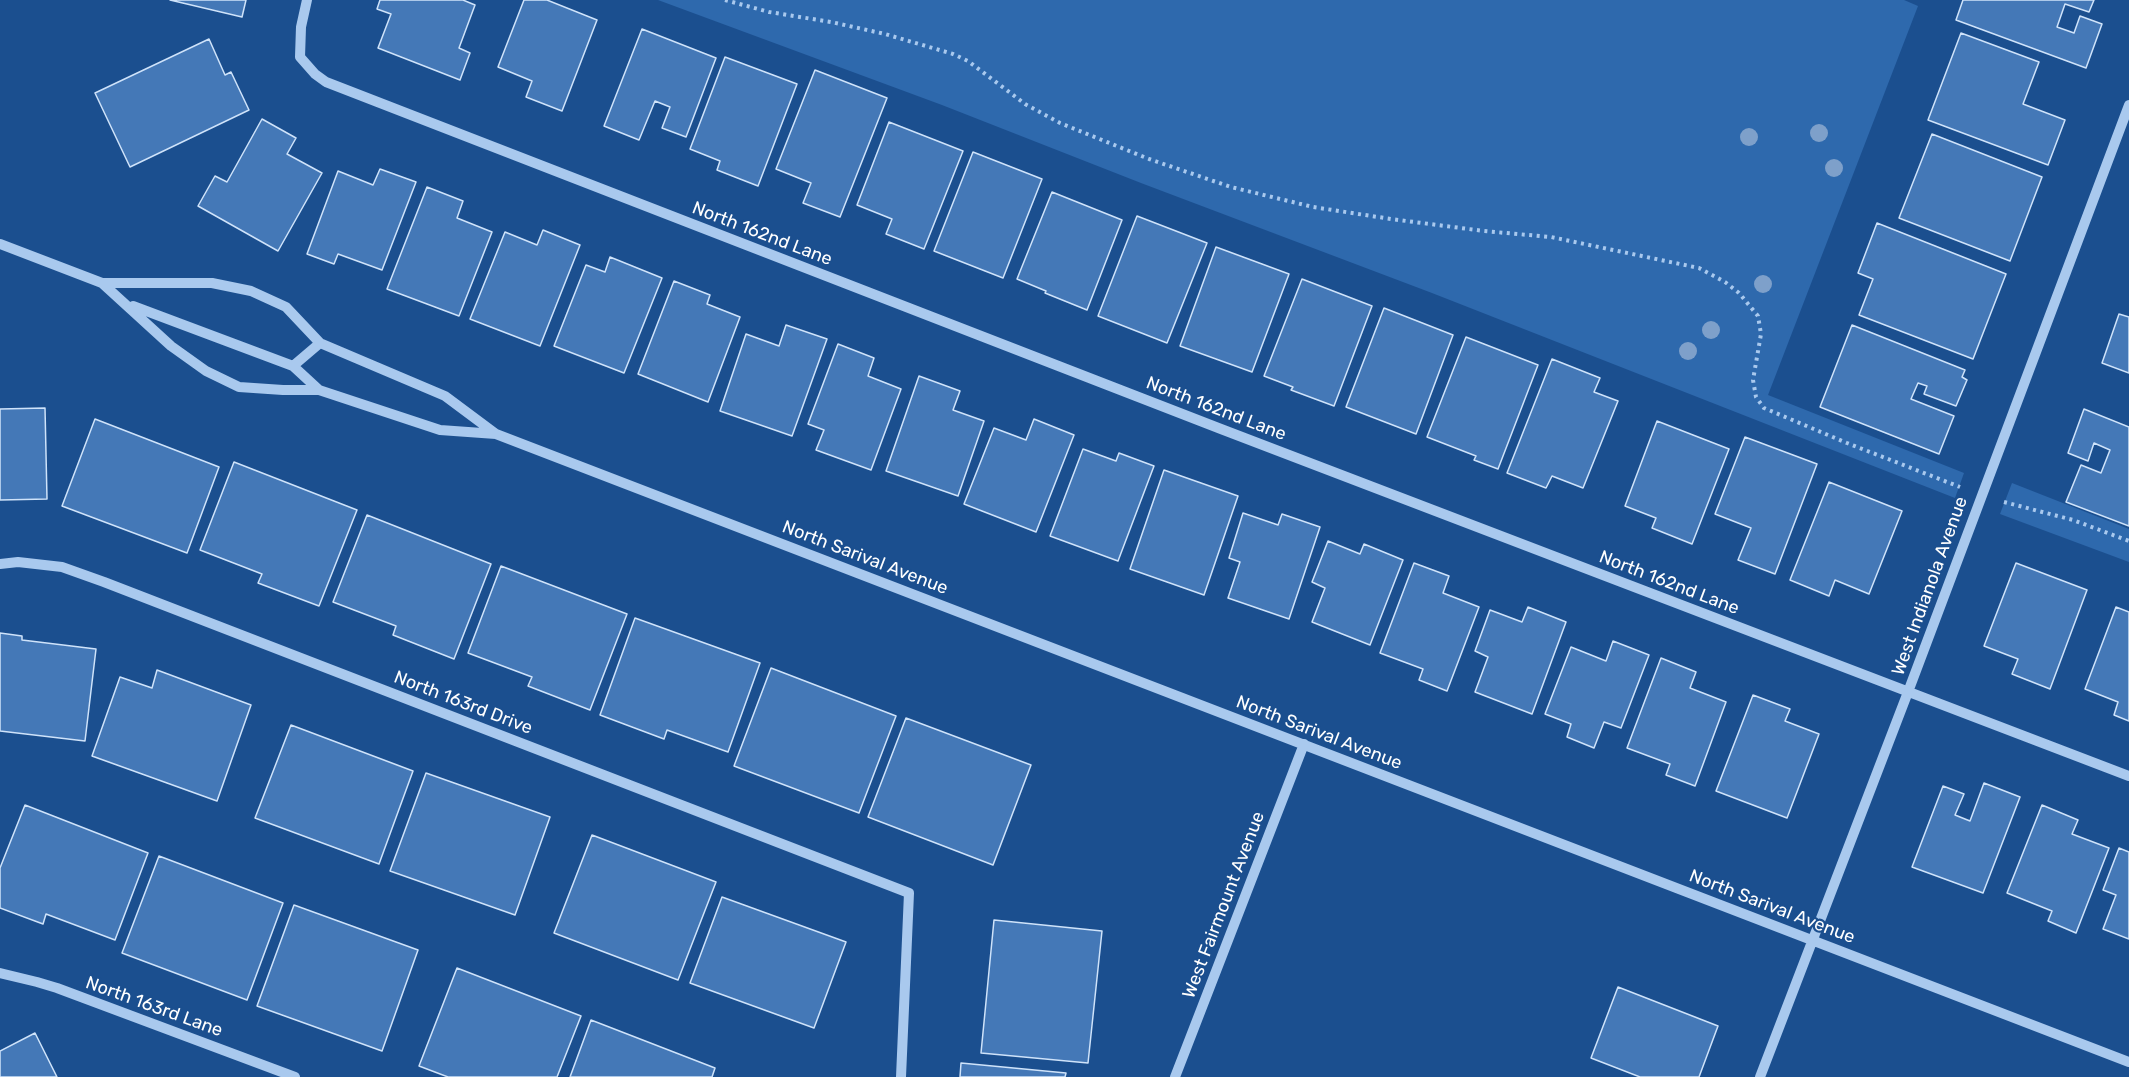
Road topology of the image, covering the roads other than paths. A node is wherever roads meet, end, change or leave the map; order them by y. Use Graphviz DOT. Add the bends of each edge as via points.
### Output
graph roads {
  1 [pos="307,0"];
  2 [pos="2129,105"];
  3 [pos="0,244"];
  4 [pos="102,283"];
  5 [pos="127,304"];
  6 [pos="320,343"];
  7 [pos="293,366"];
  8 [pos="319,390"];
  9 [pos="496,434"];
  10 [pos="0,564"];
  11 [pos="1908,692"];
  12 [pos="1304,744"];
  13 [pos="2129,776"];
  14 [pos="1812,940"];
  15 [pos="0,973"];
  16 [pos="2129,1062"];
  17 [pos="295,1077"];
  18 [pos="901,1077"];
  19 [pos="1175,1077"];
  20 [pos="1760,1077"];
  1 -- 11 [label="street, North 162nd Lane" via="300,57 315,74 337,87"];
  2 -- 11 [label="street, West Indianola Avenue"];
  3 -- 4 [label="street, North Sarival Avenue"];
  4 -- 5 [label="street, North Sarival Avenue"];
  4 -- 6 [label="street, North Sarival Avenue" via="212,283 252,291 286,308"];
  5 -- 7 [label="street, North Sarival Avenue"];
  5 -- 8 [label="street, North Sarival Avenue" via="171,346 206,371 239,387"];
  6 -- 7 [label="street"];
  6 -- 9 [label="street, North Sarival Avenue" via="445,396"];
  7 -- 8 [label="street, North Sarival Avenue"];
  8 -- 9 [label="street, North Sarival Avenue" via="440,430"];
  9 -- 12 [label="street, North Sarival Avenue"];
  10 -- 18 [label="street, North 163rd Drive" via="62,567 104,582 909,893"];
  11 -- 13 [label="street, North 162nd Lane"];
  11 -- 14 [label="street, West Indianola Avenue"];
  12 -- 14 [label="street, North Sarival Avenue"];
  12 -- 19 [label="street, West Fairmount Avenue"];
  14 -- 16 [label="street, North Sarival Avenue"];
  14 -- 20 [label="street, West Indianola Avenue"];
  15 -- 17 [label="street, North 163rd Lane" via="57,988"];
}
